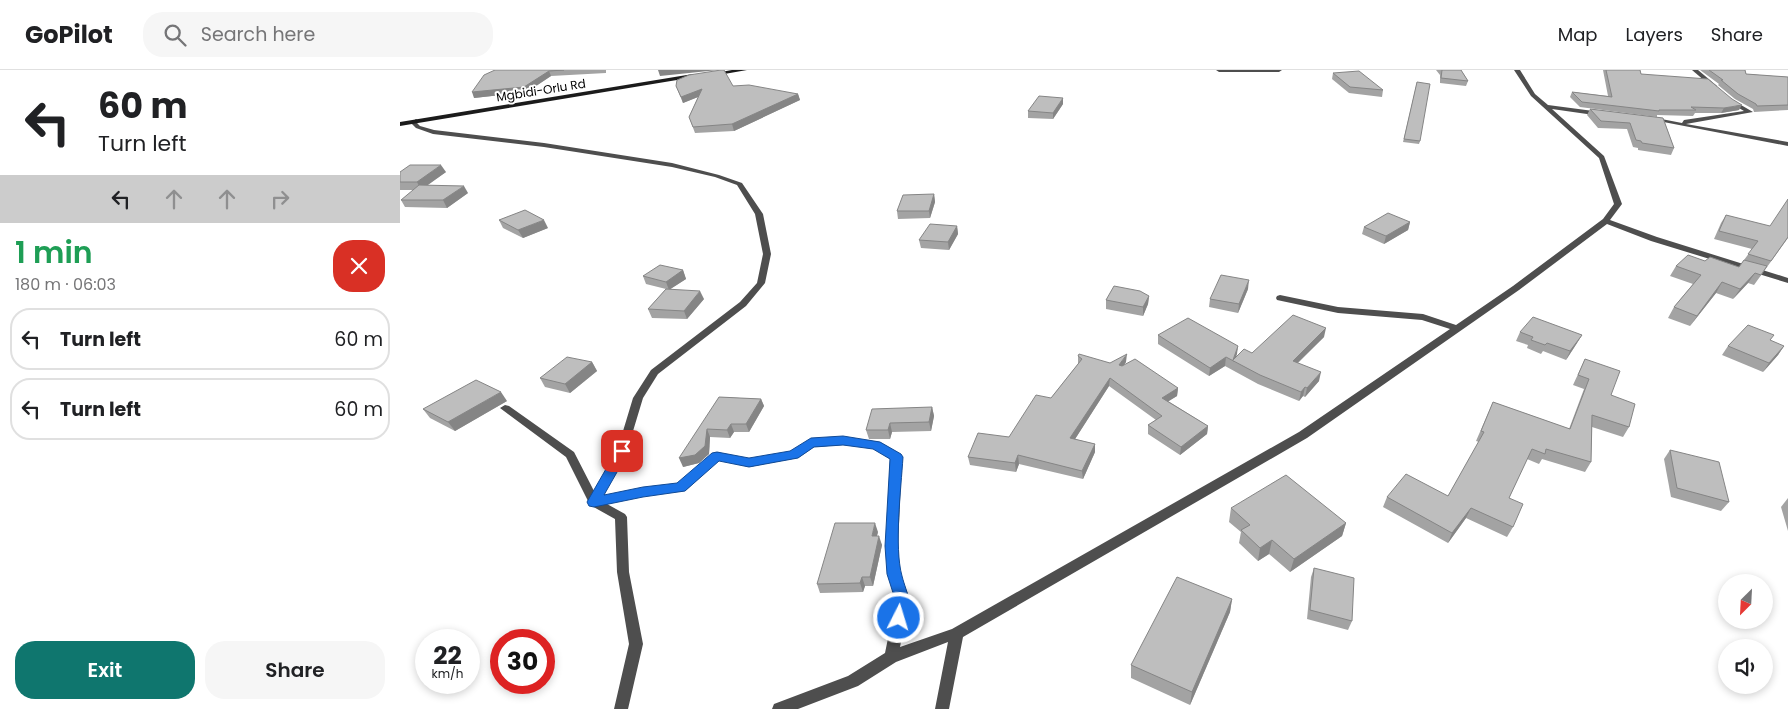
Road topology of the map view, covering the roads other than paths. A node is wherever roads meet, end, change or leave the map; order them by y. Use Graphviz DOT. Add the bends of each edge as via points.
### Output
graph roads {
  1 [pos="744,70"];
  2 [pos="1219,70"];
  3 [pos="1279,70"];
  4 [pos="1517,70"];
  5 [pos="1695,70"];
  6 [pos="709,74"];
  7 [pos="700,75"];
  8 [pos="1717,89"];
  9 [pos="1725,96"];
  10 [pos="1546,106"];
  11 [pos="1610,115"];
  12 [pos="1645,118"];
  13 [pos="416,121"];
  14 [pos="1678,122"];
  15 [pos="400,124"];
  16 [pos="1788,144"];
  17 [pos="1606,221"];
  18 [pos="1788,281"];
  19 [pos="1280,298"];
  20 [pos="1457,329"];
  21 [pos="506,408"];
  22 [pos="594,502"];
  23 [pos="958,633"];
  24 [pos="891,657"];
  25 [pos="621,709"];
  26 [pos="779,709"];
  27 [pos="942,709"];
  1 -- 6 [label="main road"];
  2 -- 3 [label="street"];
  4 -- 10 [label="street" via="1533,95"];
  5 -- 8 [label="street"];
  7 -- 13 [label="main road, Mgbidi-Orlu Rd"];
  9 -- 14 [label="street" via="1750,112"];
  10 -- 11 [label="street"];
  10 -- 17 [label="street" via="1602,157 1618,204"];
  12 -- 14 [label="street"];
  13 -- 15 [label="main road, Mgbidi-Orlu Rd"];
  13 -- 22 [label="street" via="414,123 418,127 433,132 564,148 672,165 717,176 740,184 759,214 767,254 761,283 742,304 654,372 638,398 622,451"];
  14 -- 16 [label="street"];
  17 -- 18 [label="street"];
  17 -- 20 [label="street"];
  19 -- 20 [label="street" via="1338,310 1424,317"];
  20 -- 23 [label="street" via="1303,436"];
  21 -- 22 [label="street" via="570,455"];
  22 -- 24 [label="street" via="681,488 717,456 749,463 794,454 811,443 843,441 876,445 896,457 892,546 894,574 903,599"];
  22 -- 25 [label="street" via="621,517 623,572 636,644"];
  23 -- 24 [label="street"];
  23 -- 27 [label="street"];
  24 -- 26 [label="street" via="853,681"];
}
